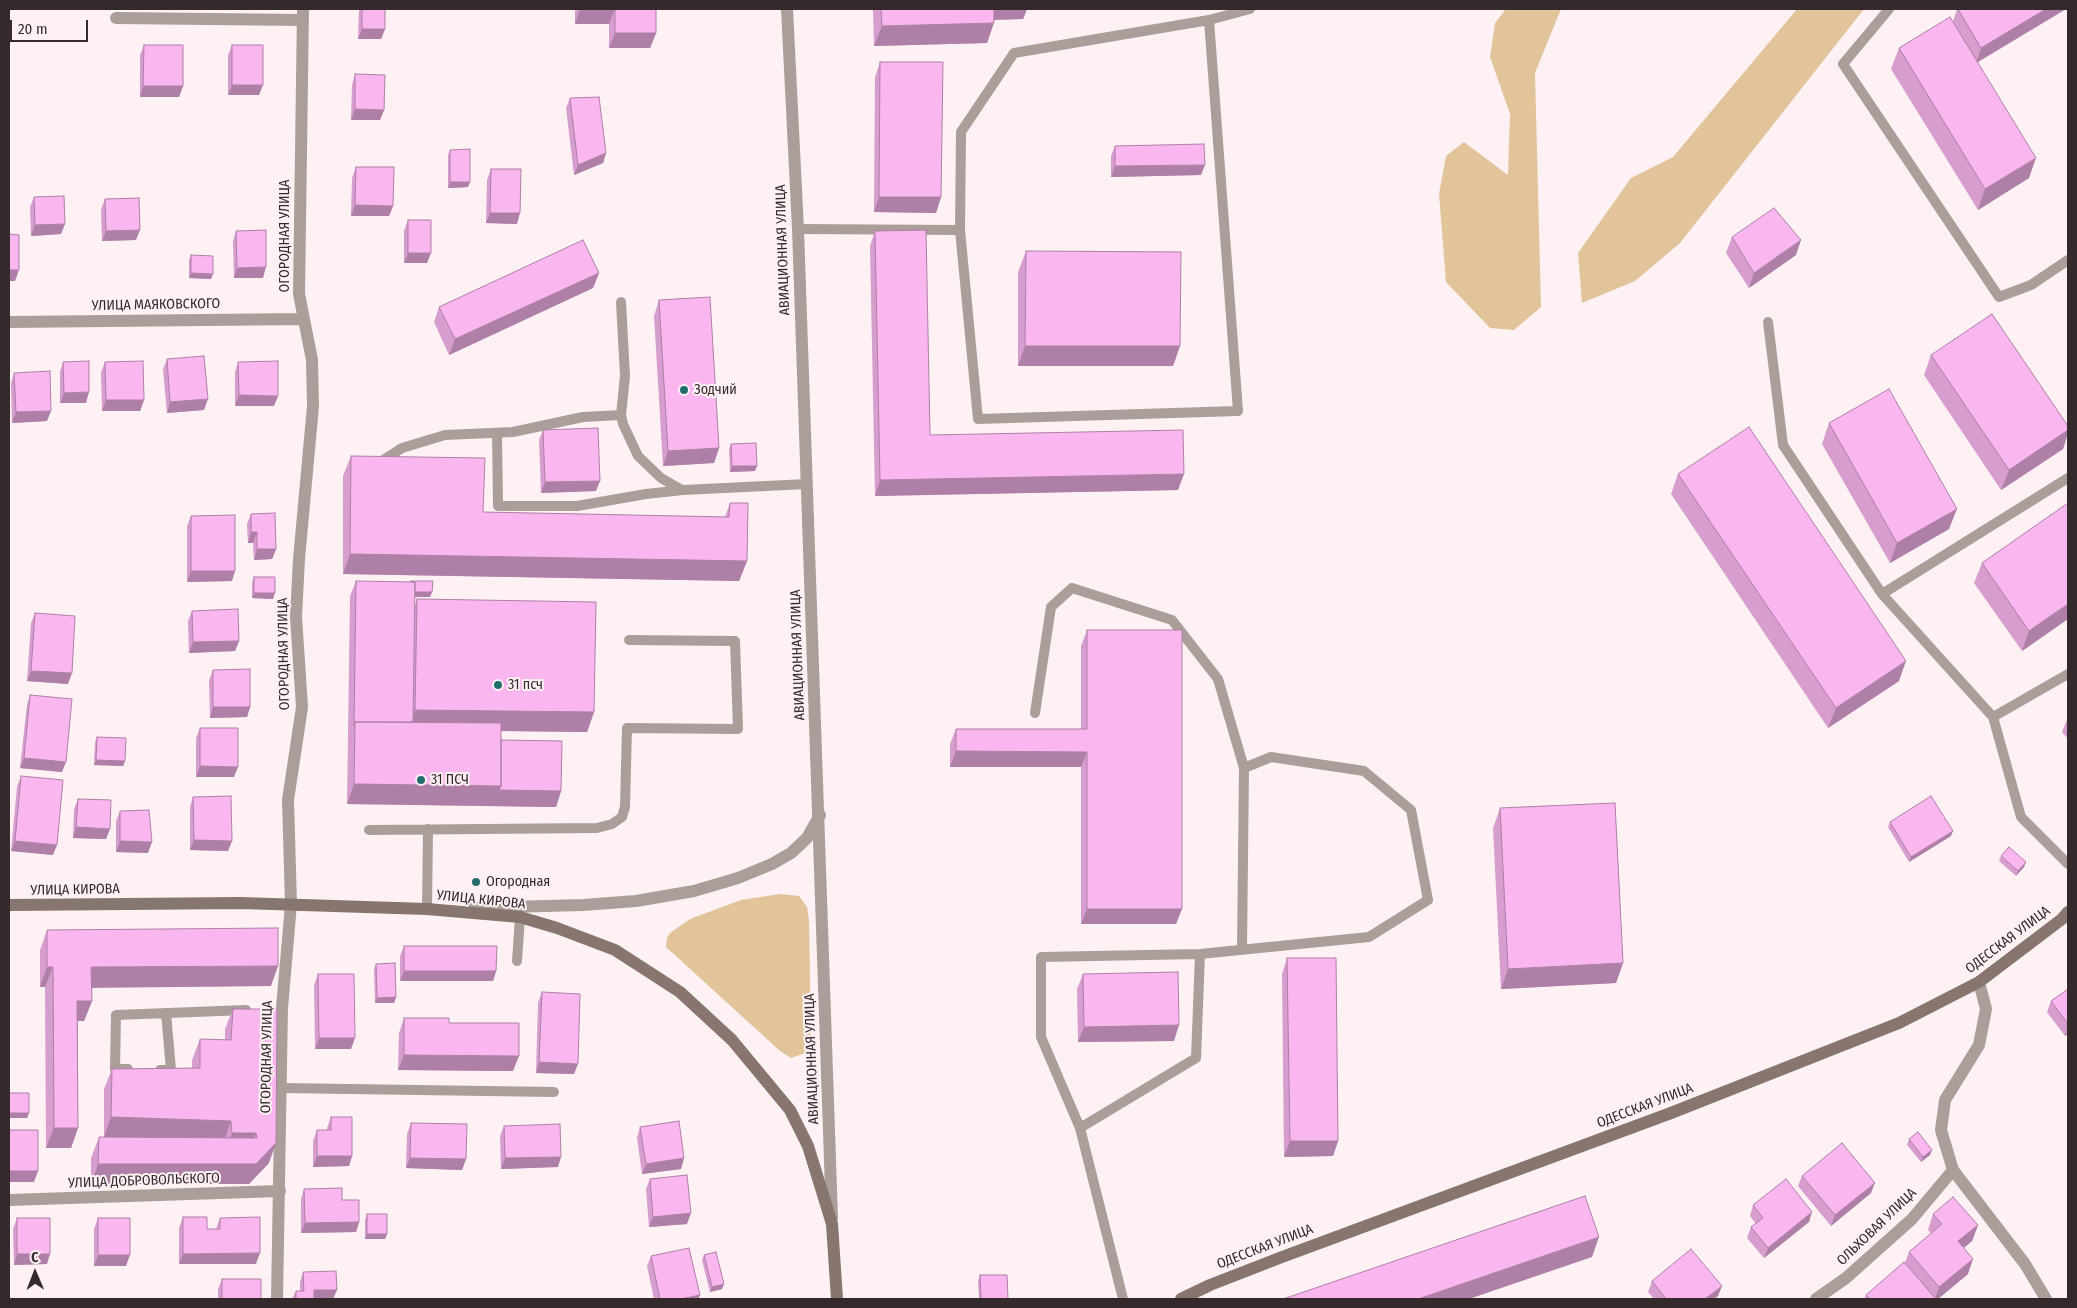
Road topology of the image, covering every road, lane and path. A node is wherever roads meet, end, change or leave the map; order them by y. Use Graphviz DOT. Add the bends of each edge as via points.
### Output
graph roads {
  1 [pos="786,9"];
  2 [pos="1250,9"];
  3 [pos="1889,9"];
  4 [pos="303,14"];
  5 [pos="116,18"];
  6 [pos="1209,20"];
  7 [pos="798,229"];
  8 [pos="960,230"];
  9 [pos="2068,260"];
  10 [pos="620,302"];
  11 [pos="303,319"];
  12 [pos="9,322"];
  13 [pos="1768,322"];
  14 [pos="621,414"];
  15 [pos="497,433"];
  16 [pos="382,461"];
  17 [pos="2068,478"];
  18 [pos="806,484"];
  19 [pos="683,490"];
  20 [pos="1882,594"];
  21 [pos="628,640"];
  22 [pos="2068,674"];
  23 [pos="1035,713"];
  24 [pos="1994,717"];
  25 [pos="1244,768"];
  26 [pos="820,815"];
  27 [pos="428,829"];
  28 [pos="369,830"];
  29 [pos="2068,864"];
  30 [pos="291,904"];
  31 [pos="9,905"];
  32 [pos="427,909"];
  33 [pos="520,917"];
  34 [pos="2066,918"];
  35 [pos="1242,949"];
  36 [pos="1200,954"];
  37 [pos="517,961"];
  38 [pos="1979,982"];
  39 [pos="271,1009"];
  40 [pos="166,1013"];
  41 [pos="281,1088"];
  42 [pos="554,1092"];
  43 [pos="1080,1128"];
  44 [pos="1953,1170"];
  45 [pos="280,1191"];
  46 [pos="9,1200"];
  47 [pos="832,1224"];
  48 [pos="277,1299"];
  49 [pos="837,1299"];
  50 [pos="1123,1299"];
  51 [pos="1181,1299"];
  52 [pos="1816,1299"];
  53 [pos="2046,1299"];
  1 -- 7 [label="street, АВИАЦИОННАЯ УЛИЦА"];
  2 -- 6 [label="lane"];
  3 -- 9 [label="lane" via="1843,64 1999,297 2031,285"];
  4 -- 5 [label="street"];
  4 -- 11 [label="street, ОГОРОДНАЯ УЛИЦА" via="299,294"];
  6 -- 8 [label="lane" via="1014,53 961,132"];
  6 -- 8 [label="lane" via="1238,412 978,419"];
  7 -- 8 [label="lane"];
  7 -- 18 [label="street, АВИАЦИОННАЯ УЛИЦА"];
  10 -- 14 [label="lane" via="626,376"];
  11 -- 12 [label="street, УЛИЦА МАЯКОВСКОГО"];
  11 -- 30 [label="street, ОГОРОДНАЯ УЛИЦА" via="312,360 313,406 296,617 302,707 288,800"];
  13 -- 20 [label="lane" via="1782,445"];
  14 -- 15 [label="lane" via="583,416"];
  14 -- 19 [label="lane" via="638,456 661,478"];
  15 -- 16 [label="lane" via="445,435 402,448"];
  15 -- 19 [label="lane" via="498,506 577,506"];
  17 -- 20 [label="lane"];
  18 -- 19 [label="lane"];
  18 -- 26 [label="street, АВИАЦИОННАЯ УЛИЦА"];
  20 -- 24 [label="lane"];
  21 -- 27 [label="lane" via="736,641 738,728 627,728 625,807 622,817 612,824 597,828"];
  22 -- 24 [label="lane"];
  23 -- 25 [label="lane" via="1051,607 1072,588 1172,620 1218,679"];
  24 -- 29 [label="lane" via="2021,817"];
  25 -- 35 [label="lane"];
  25 -- 35 [label="lane" via="1271,757 1364,772 1411,810 1428,900 1369,937"];
  26 -- 32 [label="street" via="807,838 791,853 738,878 694,891 583,905"];
  26 -- 47 [label="street, АВИАЦИОННАЯ УЛИЦА"];
  27 -- 28 [label="lane"];
  27 -- 32 [label="lane"];
  30 -- 31 [label="main road, УЛИЦА КИРОВА"];
  30 -- 32 [label="main road, УЛИЦА КИРОВА"];
  30 -- 39 [label="street, ОГОРОДНАЯ УЛИЦА"];
  32 -- 33 [label="main road, УЛИЦА КИРОВА"];
  33 -- 37 [label="lane"];
  33 -- 47 [label="main road, УЛИЦА КИРОВА" via="615,950 680,992 732,1040 790,1110 808,1146"];
  34 -- 38 [label="main road, ОДЕССКАЯ УЛИЦА"];
  35 -- 36 [label="lane"];
  36 -- 43 [label="lane" via="1196,1058"];
  36 -- 43 [label="lane" via="1041,957 1041,1037"];
  38 -- 44 [label="street" via="1986,1009 1979,1045 1945,1100 1940,1130"];
  38 -- 51 [label="main road, ОДЕССКАЯ УЛИЦА" via="1899,1023 1210,1285"];
  39 -- 40 [label="lane"];
  39 -- 41 [label="street, ОГОРОДНАЯ УЛИЦА"];
  40 -- 40 [label="lane" via="116,1015 115,1069 171,1070"];
  41 -- 42 [label="lane"];
  41 -- 45 [label="street, ОГОРОДНАЯ УЛИЦА"];
  43 -- 50 [label="lane"];
  44 -- 52 [label="street, ОЛЬХОВАЯ УЛИЦА" via="1912,1219 1846,1278"];
  44 -- 53 [label="street" via="2025,1264"];
  45 -- 46 [label="street, УЛИЦА ДОБРОВОЛЬСКОГО"];
  45 -- 48 [label="street, ОГОРОДНАЯ УЛИЦА"];
  47 -- 49 [label="main road, АВИАЦИОННАЯ УЛИЦА"];
}
